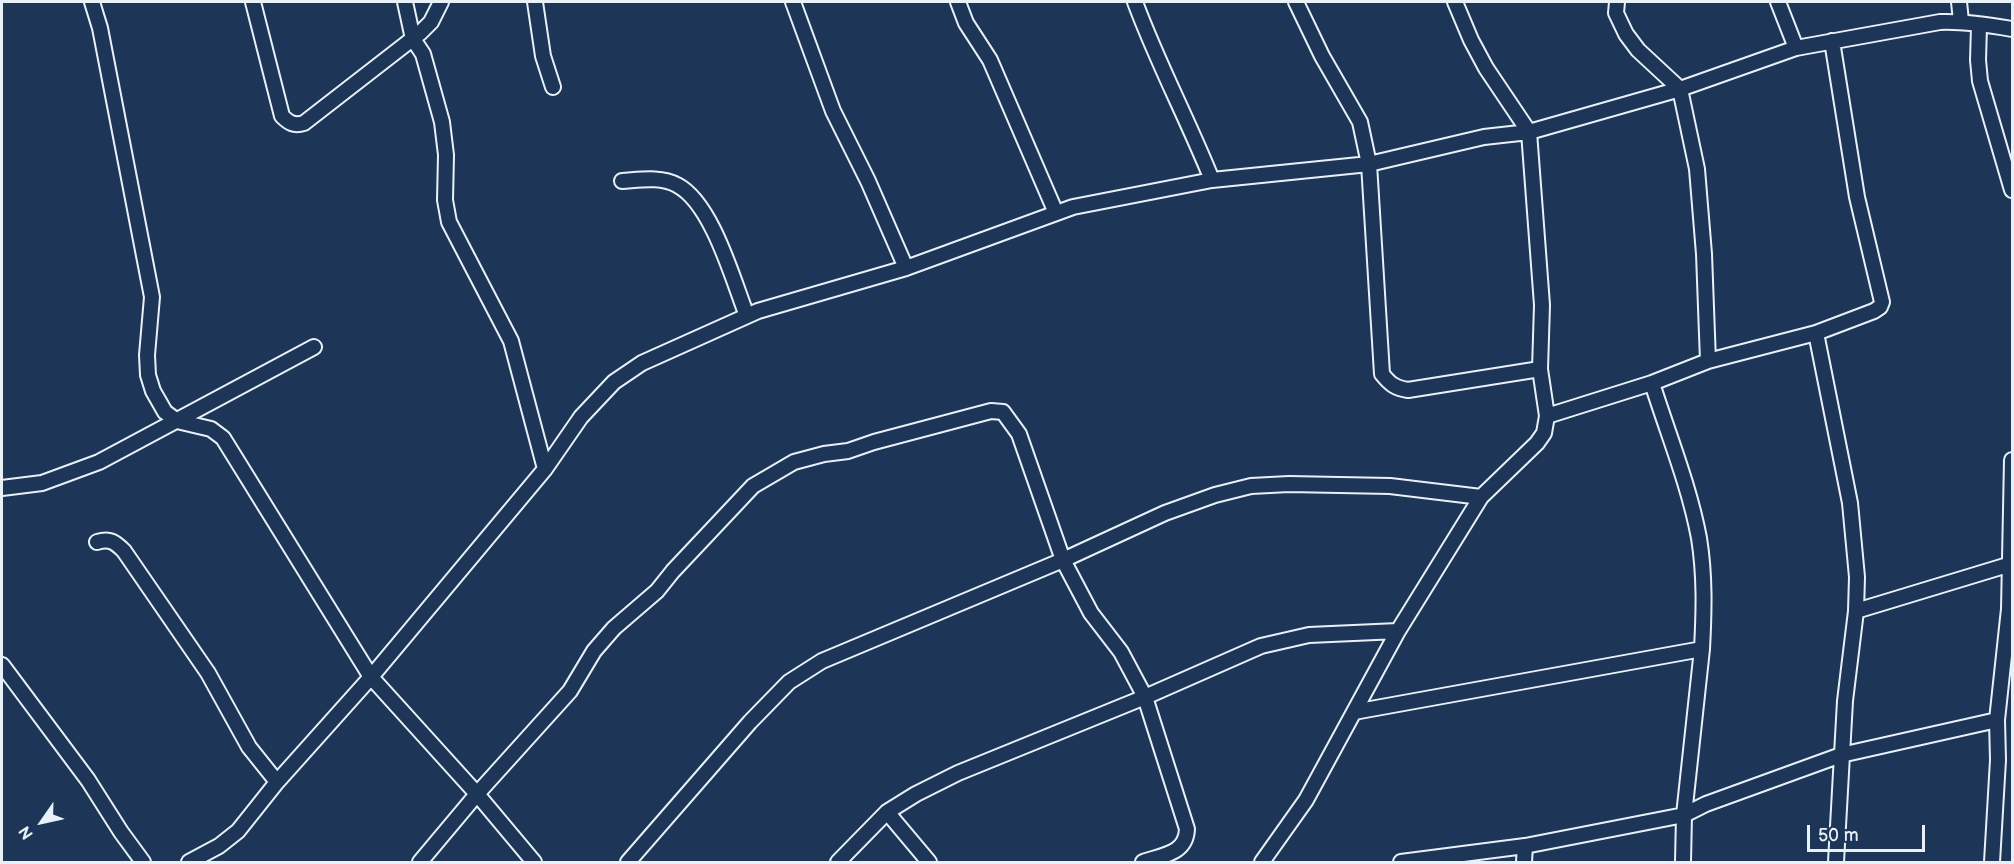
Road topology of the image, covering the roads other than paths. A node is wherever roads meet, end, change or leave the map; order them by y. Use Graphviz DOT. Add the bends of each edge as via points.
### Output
graph roads {
  1 [pos="92,2"];
  2 [pos="253,2"];
  3 [pos="405,2"];
  4 [pos="441,2"];
  5 [pos="535,2"];
  6 [pos="793,2"];
  7 [pos="958,2"];
  8 [pos="1135,2"];
  9 [pos="1296,2"];
  10 [pos="1455,2"];
  11 [pos="1617,2"];
  12 [pos="1778,2"];
  13 [pos="1959,2"];
  14 [pos="1961,21"];
  15 [pos="1979,26"];
  16 [pos="2013,29"];
  17 [pos="413,39"];
  18 [pos="1832,41"];
  19 [pos="1796,48"];
  20 [pos="553,87"];
  21 [pos="1680,90"];
  22 [pos="1529,132"];
  23 [pos="1369,164"];
  24 [pos="1212,180"];
  25 [pos="622,181"];
  26 [pos="2013,190"];
  27 [pos="1056,213"];
  28 [pos="906,268"];
  29 [pos="747,316"];
  30 [pos="1816,333"];
  31 [pos="314,347"];
  32 [pos="1708,361"];
  33 [pos="1540,369"];
  34 [pos="1652,383"];
  35 [pos="1546,416"];
  36 [pos="177,422"];
  37 [pos="2013,460"];
  38 [pos="545,469"];
  39 [pos="2,488"];
  40 [pos="1481,496"];
  41 [pos="97,542"];
  42 [pos="1063,560"];
  43 [pos="2011,564"];
  44 [pos="1856,611"];
  45 [pos="1398,630"];
  46 [pos="1702,649"];
  47 [pos="2,665"];
  48 [pos="371,677"];
  49 [pos="1145,697"];
  50 [pos="1354,712"];
  51 [pos="1997,720"];
  52 [pos="1841,755"];
  53 [pos="277,782"];
  54 [pos="477,794"];
  55 [pos="887,812"];
  56 [pos="1684,815"];
  57 [pos="1525,846"];
  58 [pos="143,862"];
  59 [pos="189,862"];
  60 [pos="420,862"];
  61 [pos="534,862"];
  62 [pos="628,862"];
  63 [pos="838,862"];
  64 [pos="929,862"];
  65 [pos="1143,862"];
  66 [pos="1262,862"];
  67 [pos="1401,862"];
  68 [pos="1524,862"];
  69 [pos="1683,862"];
  70 [pos="1836,862"];
  71 [pos="1992,862"];
  1 -- 36 [label="street" via="152,297 148,375 159,404"];
  2 -- 17 [label="street" via="282,116 297,125"];
  3 -- 17 [label="street"];
  4 -- 17 [label="street" via="431,22"];
  5 -- 20 [label="street" via="543,56"];
  6 -- 28 [label="street" via="833,111"];
  7 -- 27 [label="street" via="966,23 990,60"];
  8 -- 24 [label="street"];
  9 -- 23 [label="street" via="1360,122"];
  10 -- 22 [label="street" via="1486,68"];
  11 -- 21 [label="street" via="1616,13 1626,34"];
  12 -- 19 [label="street"];
  13 -- 14 [label="street"];
  14 -- 15 [label="street"];
  14 -- 18 [label="street"];
  15 -- 16 [label="street"];
  15 -- 26 [label="street" via="1980,81"];
  17 -- 38 [label="street" via="423,54 442,122 449,222 510,340"];
  18 -- 19 [label="street"];
  18 -- 30 [label="street" via="1857,197 1882,302 1874,311"];
  19 -- 21 [label="street"];
  21 -- 22 [label="street"];
  21 -- 32 [label="street" via="1697,169"];
  22 -- 23 [label="street" via="1484,137"];
  22 -- 33 [label="street" via="1542,305"];
  23 -- 24 [label="street"];
  23 -- 33 [label="street" via="1382,374 1390,384 1408,390"];
  24 -- 27 [label="street"];
  25 -- 29 [label="street" via="660,180 676,184 693,197 712,225"];
  27 -- 28 [label="street"];
  28 -- 29 [label="street"];
  29 -- 38 [label="street" via="642,363 614,382 581,417"];
  30 -- 32 [label="street"];
  30 -- 44 [label="street" via="1850,503"];
  31 -- 36 [label="street"];
  32 -- 34 [label="street"];
  33 -- 35 [label="street"];
  34 -- 35 [label="street"];
  34 -- 46 [label="street" via="1699,538 1705,599"];
  35 -- 40 [label="street" via="1544,433 1537,443"];
  36 -- 39 [label="street" via="99,462 42,483"];
  36 -- 48 [label="street" via="211,429 230,448"];
  37 -- 43 [label="street"];
  38 -- 48 [label="street"];
  40 -- 42 [label="street" via="1390,486 1251,486 1166,513"];
  40 -- 45 [label="street"];
  41 -- 53 [label="street" via="114,541 124,551 208,673 249,747"];
  42 -- 49 [label="street" via="1091,613 1121,652"];
  42 -- 54 [label="street" via="1019,434 1003,412 991,411 794,462 753,486 657,591 614,628 594,651 570,691"];
  42 -- 62 [label="street" via="822,661 789,682"];
  43 -- 44 [label="street"];
  43 -- 51 [label="street"];
  44 -- 52 [label="street"];
  45 -- 49 [label="street" via="1310,636 1261,646"];
  45 -- 50 [label="street"];
  46 -- 50 [label="street"];
  46 -- 56 [label="street"];
  47 -- 58 [label="street" via="88,780"];
  48 -- 53 [label="street"];
  48 -- 54 [label="street"];
  49 -- 55 [label="street" via="958,773"];
  49 -- 65 [label="street" via="1187,829 1182,847"];
  50 -- 66 [label="street" via="1306,800"];
  51 -- 52 [label="street"];
  51 -- 71 [label="street"];
  52 -- 56 [label="street"];
  52 -- 70 [label="street"];
  53 -- 59 [label="street" via="238,831"];
  54 -- 60 [label="street"];
  54 -- 61 [label="street"];
  55 -- 63 [label="street"];
  55 -- 64 [label="street"];
  56 -- 57 [label="street"];
  56 -- 69 [label="street"];
  57 -- 67 [label="street"];
  57 -- 68 [label="street"];
}
